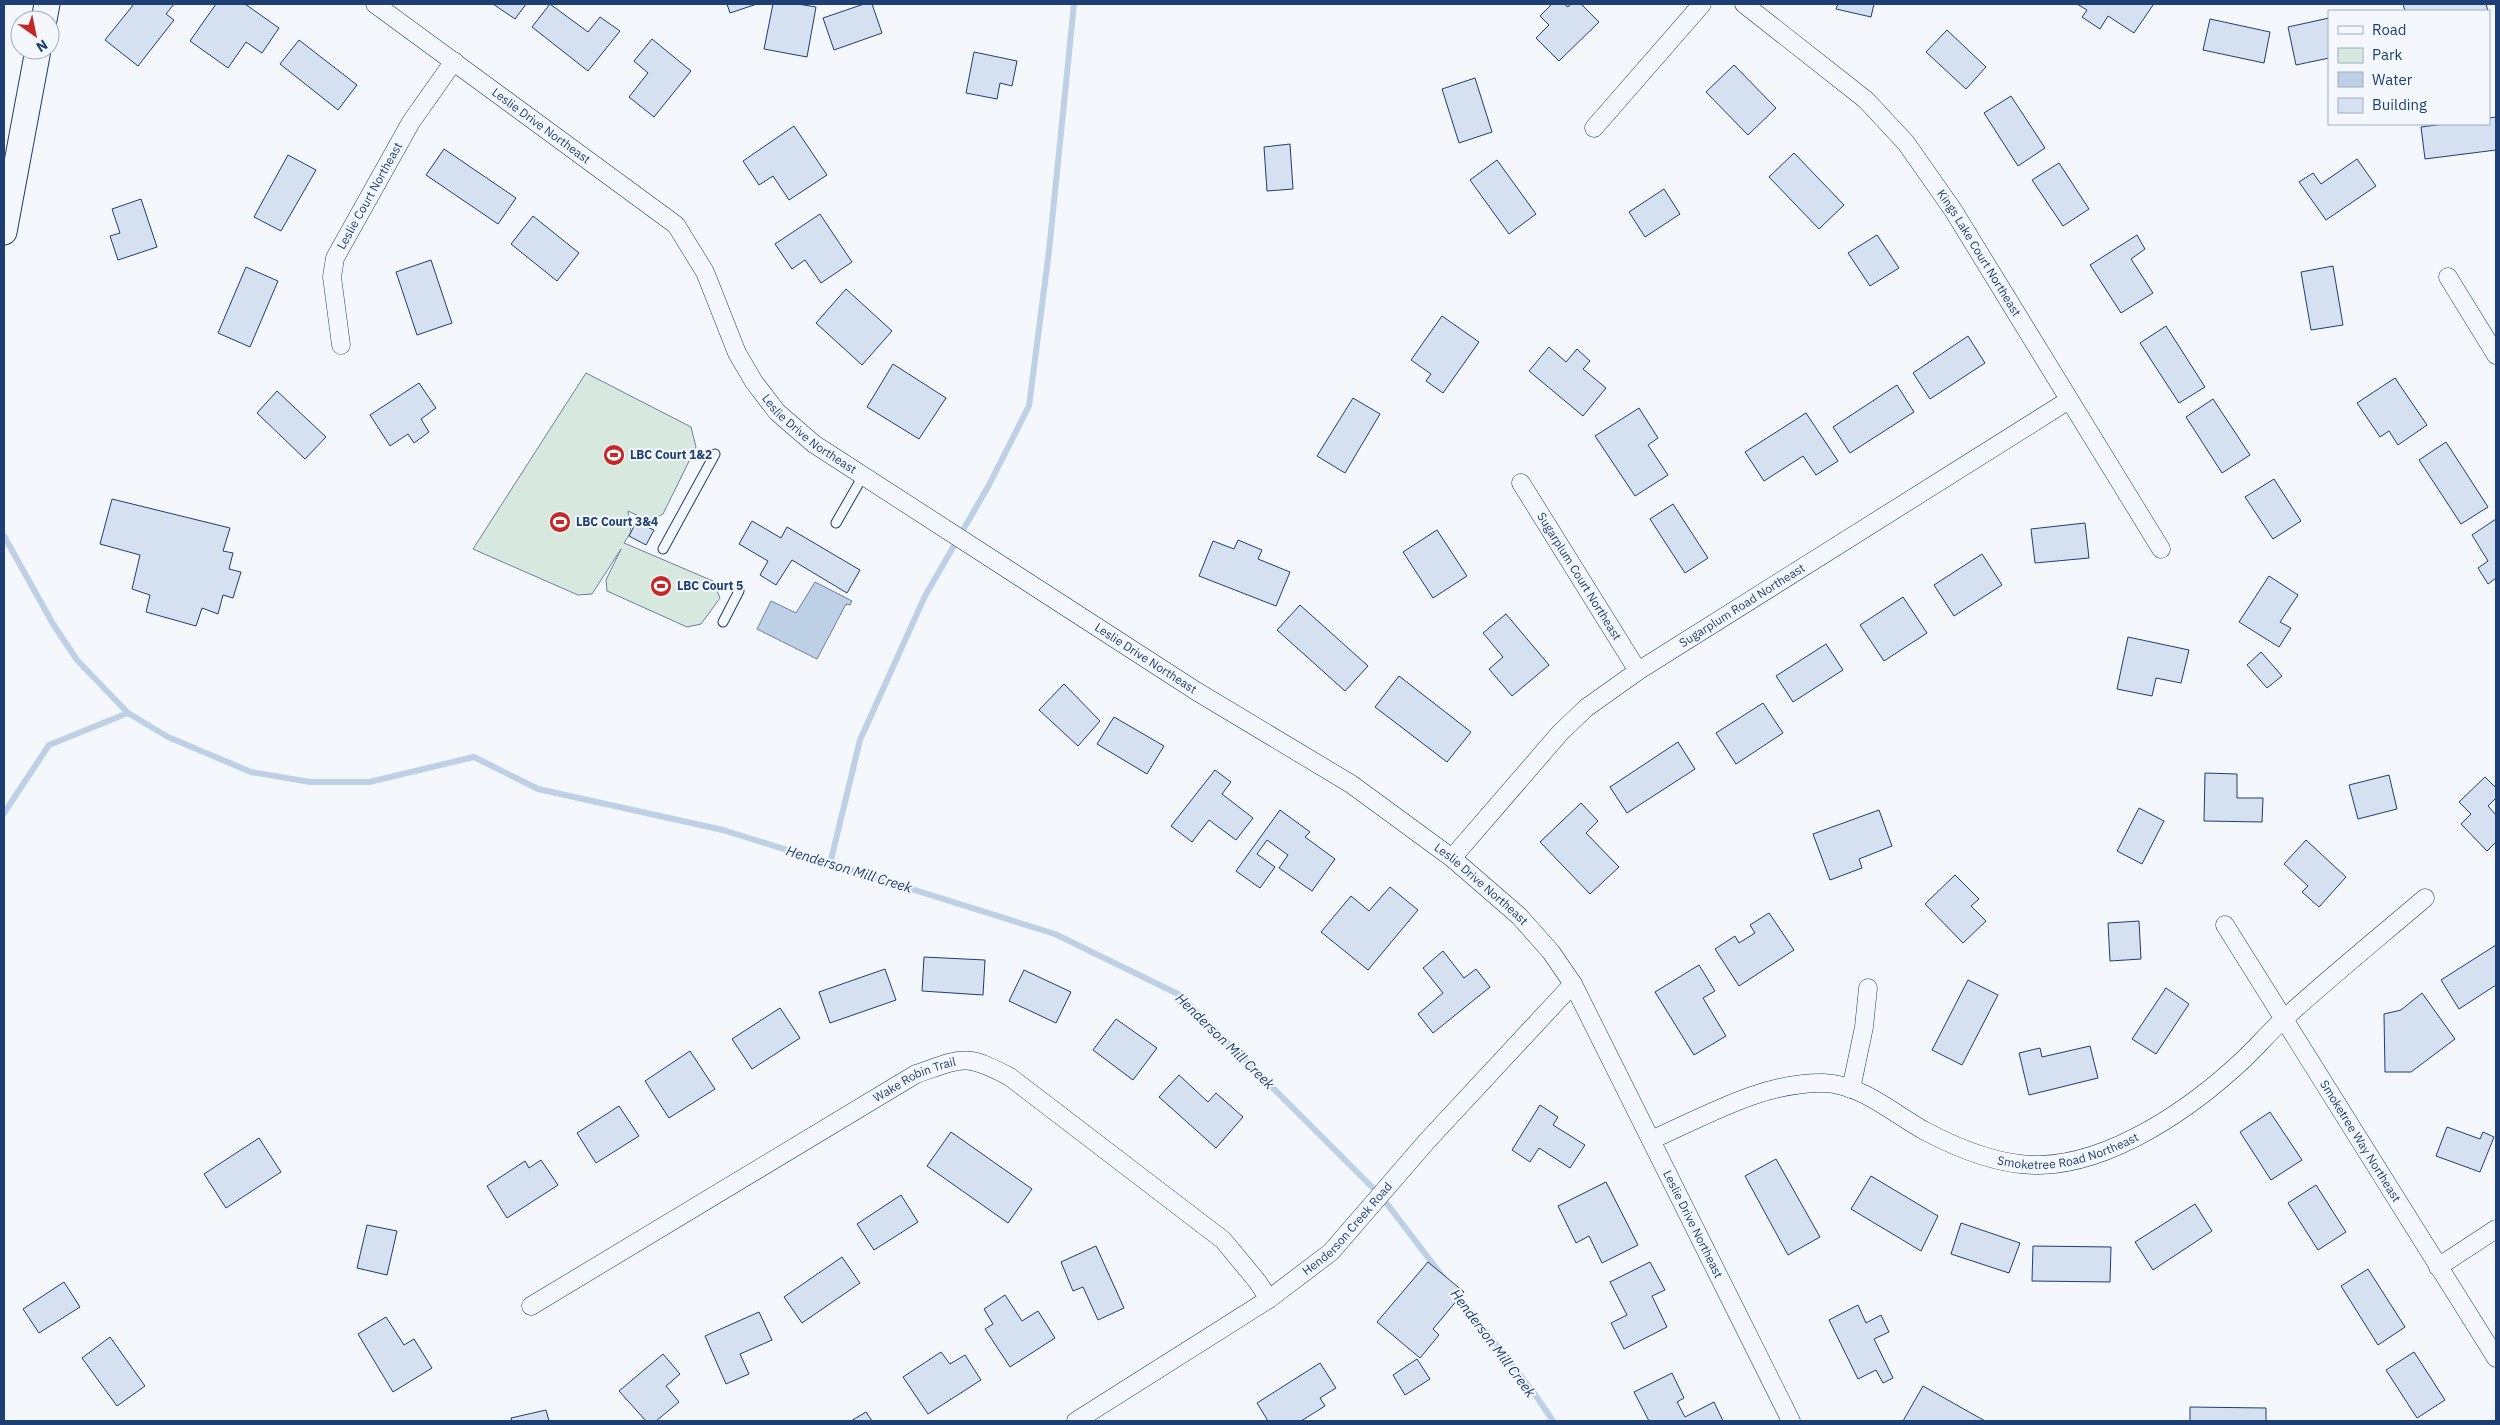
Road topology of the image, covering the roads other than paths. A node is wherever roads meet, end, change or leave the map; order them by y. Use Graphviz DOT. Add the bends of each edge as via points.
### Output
graph roads {
  1 [pos="375,4"];
  2 [pos="1702,4"];
  3 [pos="1744,4"];
  4 [pos="36,60"];
  5 [pos="454,61"];
  6 [pos="1594,128"];
  7 [pos="4,232"];
  8 [pos="2448,277"];
  9 [pos="341,345"];
  10 [pos="2496,355"];
  11 [pos="2069,400"];
  12 [pos="715,454"];
  13 [pos="863,476"];
  14 [pos="1521,483"];
  15 [pos="836,523"];
  16 [pos="663,549"];
  17 [pos="2161,549"];
  18 [pos="739,591"];
  19 [pos="723,622"];
  20 [pos="1638,671"];
  21 [pos="1452,858"];
  22 [pos="2425,898"];
  23 [pos="2225,924"];
  24 [pos="1573,984"];
  25 [pos="1868,988"];
  26 [pos="2285,1018"];
  27 [pos="1851,1089"];
  28 [pos="1651,1140"];
  29 [pos="2496,1230"];
  30 [pos="2438,1267"];
  31 [pos="1269,1299"];
  32 [pos="531,1306"];
  33 [pos="2496,1358"];
  34 [pos="1076,1421"];
  35 [pos="1791,1421"];
  1 -- 5 [label="street, Leslie Drive Northeast"];
  2 -- 6 [label="street"];
  3 -- 11 [label="street, Kings Lake Court Northeast" via="1866,100 1906,143 1953,210"];
  4 -- 7 [label="street"];
  5 -- 9 [label="street, Leslie Court Northeast" via="411,122 335,258 332,276"];
  5 -- 13 [label="street, Leslie Drive Northeast" via="676,225 706,272 737,353 754,382 777,412 814,444"];
  8 -- 10 [label="street"];
  11 -- 17 [label="street, Kings Lake Court Northeast"];
  11 -- 20 [label="street, Sugarplum Road Northeast"];
  12 -- 16 [label="lane"];
  13 -- 15 [label="lane"];
  13 -- 21 [label="street, Leslie Drive Northeast" via="1196,691 1351,784"];
  14 -- 20 [label="street, Sugarplum Court Northeast"];
  18 -- 19 [label="lane"];
  20 -- 21 [label="street, Sugarplum Road Northeast" via="1586,708 1560,732"];
  21 -- 24 [label="street, Leslie Drive Northeast" via="1519,916 1551,952"];
  22 -- 26 [label="street, Smoketree Road Northeast"];
  23 -- 26 [label="street, Smoketree Way Northeast"];
  24 -- 28 [label="street, Leslie Drive Northeast"];
  24 -- 31 [label="street, Henderson Creek Road" via="1427,1141 1331,1252"];
  25 -- 27 [label="street" via="1864,1027"];
  26 -- 27 [label="street, Smoketree Road Northeast" via="2244,1060 2200,1097 2137,1137 2091,1156 2065,1162 2013,1164 1991,1158 1925,1131"];
  26 -- 30 [label="street, Smoketree Way Northeast"];
  27 -- 28 [label="street, Smoketree Road Northeast" via="1827,1083 1768,1089"];
  28 -- 35 [label="street, Leslie Drive Northeast"];
  29 -- 30 [label="street"];
  30 -- 33 [label="street, Smoketree Way Northeast"];
  31 -- 32 [label="street, Wake Robin Trail" via="1223,1240 1010,1077 982,1062 960,1059 916,1074"];
  31 -- 34 [label="street, Henderson Creek Road"];
}
